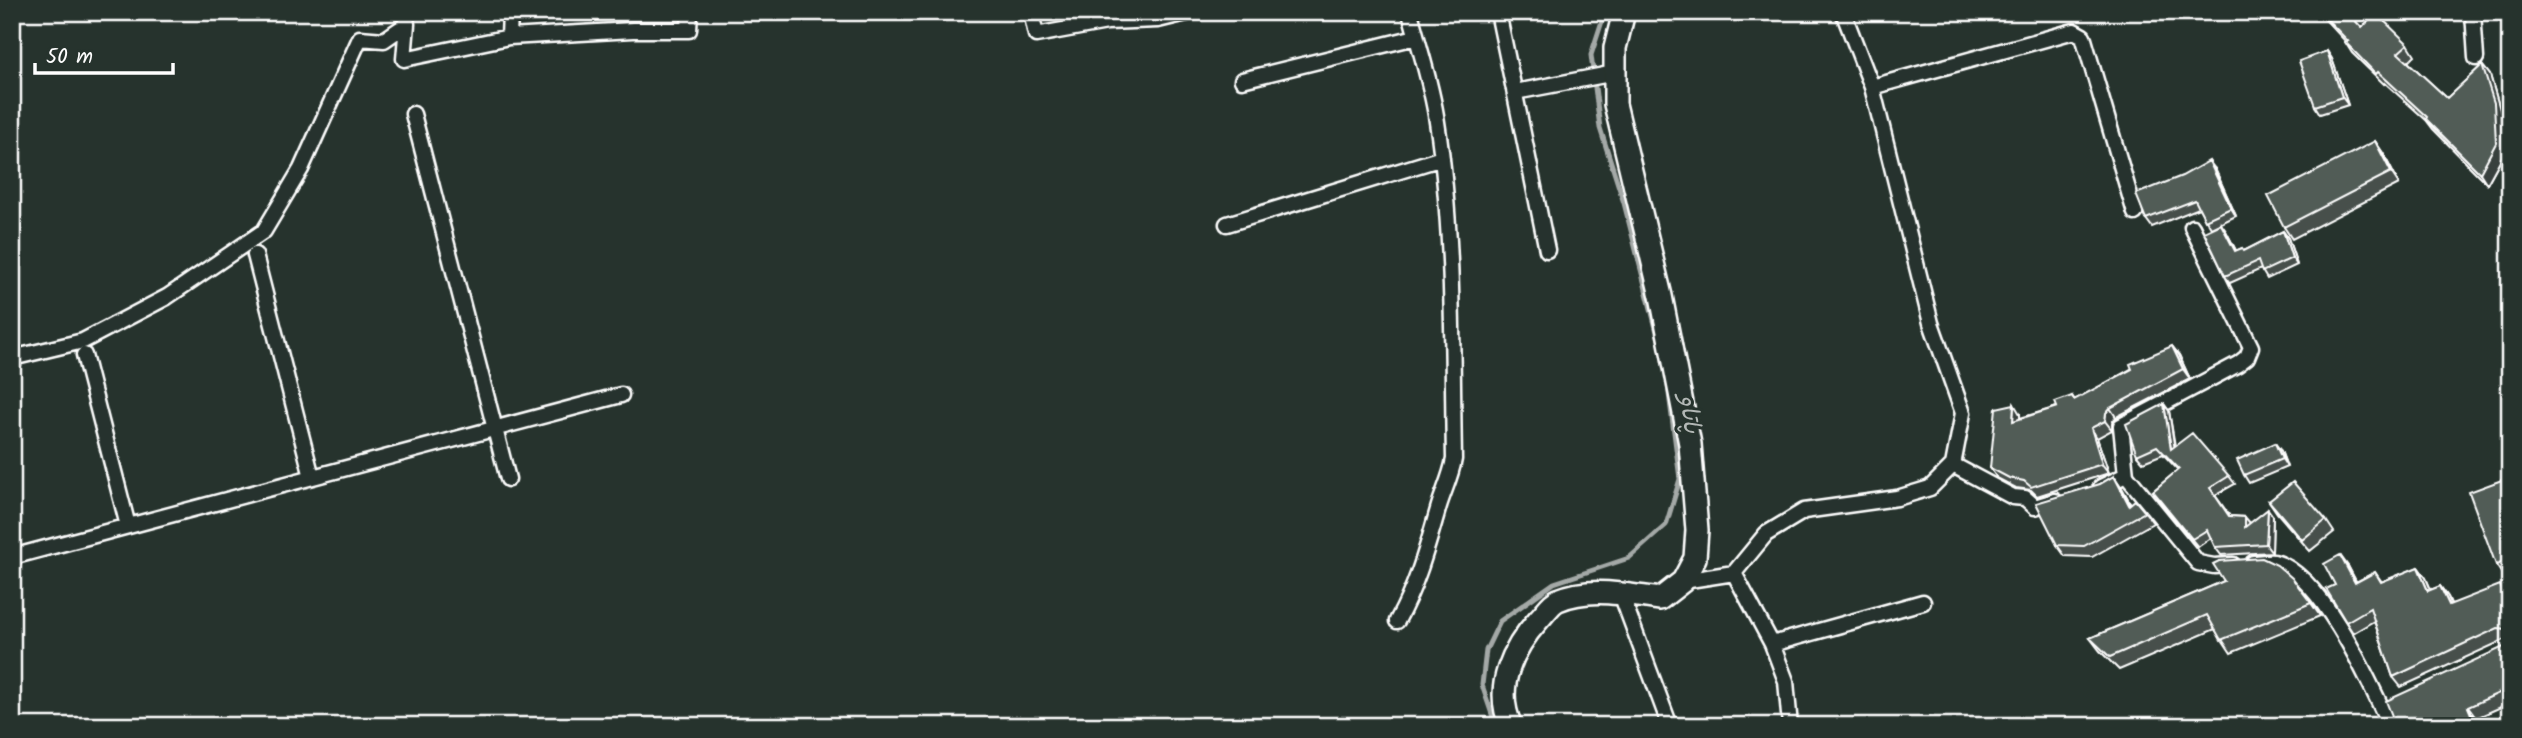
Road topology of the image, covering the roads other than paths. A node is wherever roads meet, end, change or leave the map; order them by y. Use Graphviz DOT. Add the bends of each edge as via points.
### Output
graph roads {
  1 [pos="510,12"];
  2 [pos="690,12"];
  3 [pos="1031,12"];
  4 [pos="1191,12"];
  5 [pos="1410,12"];
  6 [pos="1498,12"];
  7 [pos="1624,12"];
  8 [pos="1843,12"];
  9 [pos="2473,12"];
  10 [pos="406,18"];
  11 [pos="509,37"];
  12 [pos="1416,37"];
  13 [pos="2476,58"];
  14 [pos="1615,74"];
  15 [pos="1242,80"];
  16 [pos="1872,87"];
  17 [pos="1515,92"];
  18 [pos="413,114"];
  19 [pos="1442,158"];
  20 [pos="2135,213"];
  21 [pos="1227,224"];
  22 [pos="2192,227"];
  23 [pos="1547,250"];
  24 [pos="255,255"];
  25 [pos="84,355"];
  26 [pos="12,358"];
  27 [pos="621,395"];
  28 [pos="495,429"];
  29 [pos="1953,465"];
  30 [pos="2126,475"];
  31 [pos="312,477"];
  32 [pos="508,479"];
  33 [pos="128,526"];
  34 [pos="12,557"];
  35 [pos="1734,573"];
  36 [pos="1683,581"];
  37 [pos="1621,594"];
  38 [pos="1923,602"];
  39 [pos="1397,621"];
  40 [pos="1772,644"];
  41 [pos="1511,726"];
  42 [pos="1670,726"];
  43 [pos="1790,726"];
  44 [pos="2390,726"];
  1 -- 11 [label="street"];
  2 -- 11 [label="street" via="689,30"];
  3 -- 4 [label="street" via="1035,35"];
  5 -- 12 [label="street"];
  6 -- 17 [label="street"];
  7 -- 14 [label="street" via="1615,48"];
  8 -- 16 [label="street"];
  9 -- 13 [label="street"];
  10 -- 11 [label="street" via="404,58"];
  10 -- 26 [label="street" via="384,40 360,38 301,169 264,230 167,297 83,341"];
  12 -- 15 [label="street"];
  12 -- 19 [label="street" via="1437,118"];
  14 -- 17 [label="street"];
  14 -- 36 [label="street" via="1615,104 1661,296 1690,444 1697,530 1695,558"];
  16 -- 20 [label="street" via="2074,31 2083,36"];
  16 -- 29 [label="street" via="1930,323 1963,413"];
  17 -- 23 [label="street"];
  18 -- 28 [label="street"];
  19 -- 21 [label="street"];
  19 -- 39 [label="street" via="1454,459 1413,591"];
  22 -- 30 [label="street" via="2251,347 2238,364 2120,426"];
  24 -- 31 [label="street"];
  25 -- 33 [label="street"];
  27 -- 28 [label="street"];
  28 -- 31 [label="street"];
  28 -- 32 [label="street"];
  29 -- 30 [label="street" via="2035,507"];
  29 -- 35 [label="street" via="1930,488 1897,498 1804,511 1766,534"];
  30 -- 44 [label="street" via="2198,563 2273,562 2290,569 2314,591 2387,704"];
  31 -- 33 [label="street"];
  33 -- 34 [label="street"];
  35 -- 36 [label="street"];
  35 -- 40 [label="street"];
  36 -- 37 [label="street" via="1660,599"];
  37 -- 41 [label="street" via="1590,592 1556,600 1522,638 1506,670 1505,713"];
  37 -- 42 [label="street"];
  38 -- 40 [label="street"];
  40 -- 43 [label="street" via="1786,681"];
}
